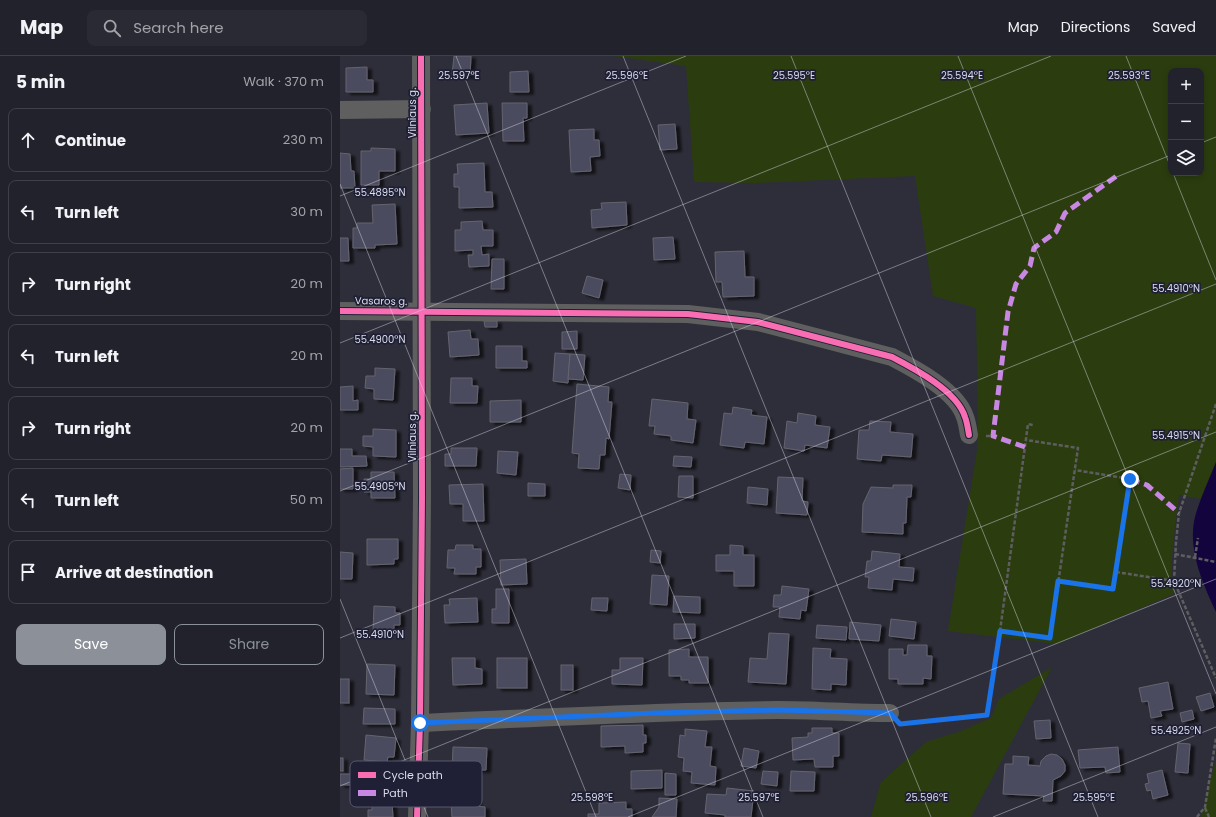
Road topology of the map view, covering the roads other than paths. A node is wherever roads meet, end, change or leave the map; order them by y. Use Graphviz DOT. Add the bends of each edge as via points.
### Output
graph roads {
  1 [pos="421,56"];
  2 [pos="422,109"];
  3 [pos="340,110"];
  4 [pos="340,311"];
  5 [pos="422,312"];
  6 [pos="969,435"];
  7 [pos="890,713"];
  8 [pos="420,723"];
  9 [pos="419,761"];
  10 [pos="417,807"];
  11 [pos="417,817"];
  1 -- 2 [label="street, Vilniaus g."];
  2 -- 3 [label="street"];
  2 -- 5 [label="street, Vilniaus g."];
  4 -- 5 [label="street, Vasaros g."];
  5 -- 6 [label="street, Vasaros g." via="688,314 758,322 892,357 913,368 955,399 965,416"];
  5 -- 8 [label="street, Vilniaus g."];
  7 -- 8 [label="street" via="779,710"];
  8 -- 9 [label="street, Vilniaus g."];
  10 -- 11 [label="street, Vilniaus g."];
}
